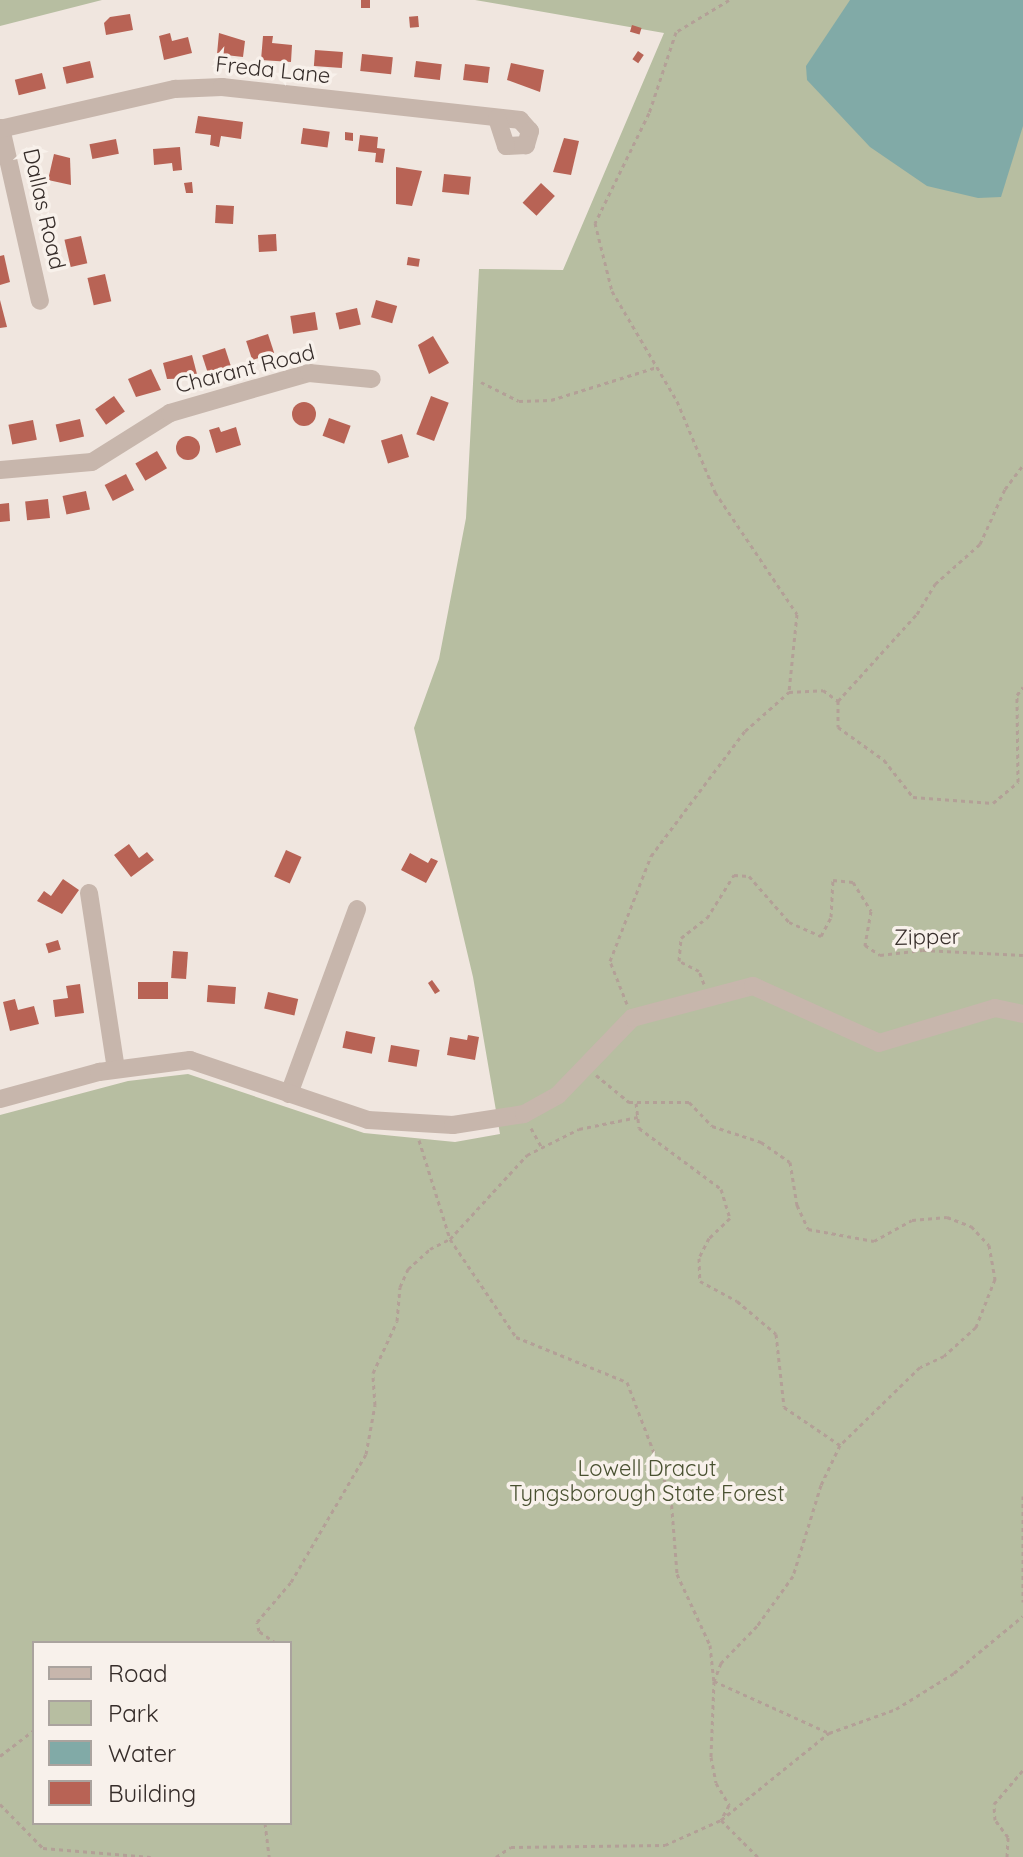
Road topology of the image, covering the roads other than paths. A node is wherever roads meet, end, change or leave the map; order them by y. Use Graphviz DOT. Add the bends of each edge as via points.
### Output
graph roads {
  1 [pos="497,118"];
  2 [pos="1,129"];
  3 [pos="40,301"];
  4 [pos="372,379"];
  5 [pos="0,470"];
  6 [pos="89,893"];
  7 [pos="357,909"];
  8 [pos="1023,1014"];
  9 [pos="116,1069"];
  10 [pos="289,1094"];
  11 [pos="0,1099"];
  1 -- 2 [label="street, Freda Lane" via="206,86"];
  2 -- 3 [label="street, Dallas Road"];
  4 -- 5 [label="street, Charant Road" via="309,373 170,413 92,462"];
  6 -- 9 [label="street"];
  7 -- 10 [label="street" via="332,965"];
  8 -- 10 [label="street" via="995,1008 879,1043 753,986 632,1018 558,1095 524,1114 415,1126 368,1120"];
  9 -- 10 [label="street" via="190,1060"];
  9 -- 11 [label="street"];
}
